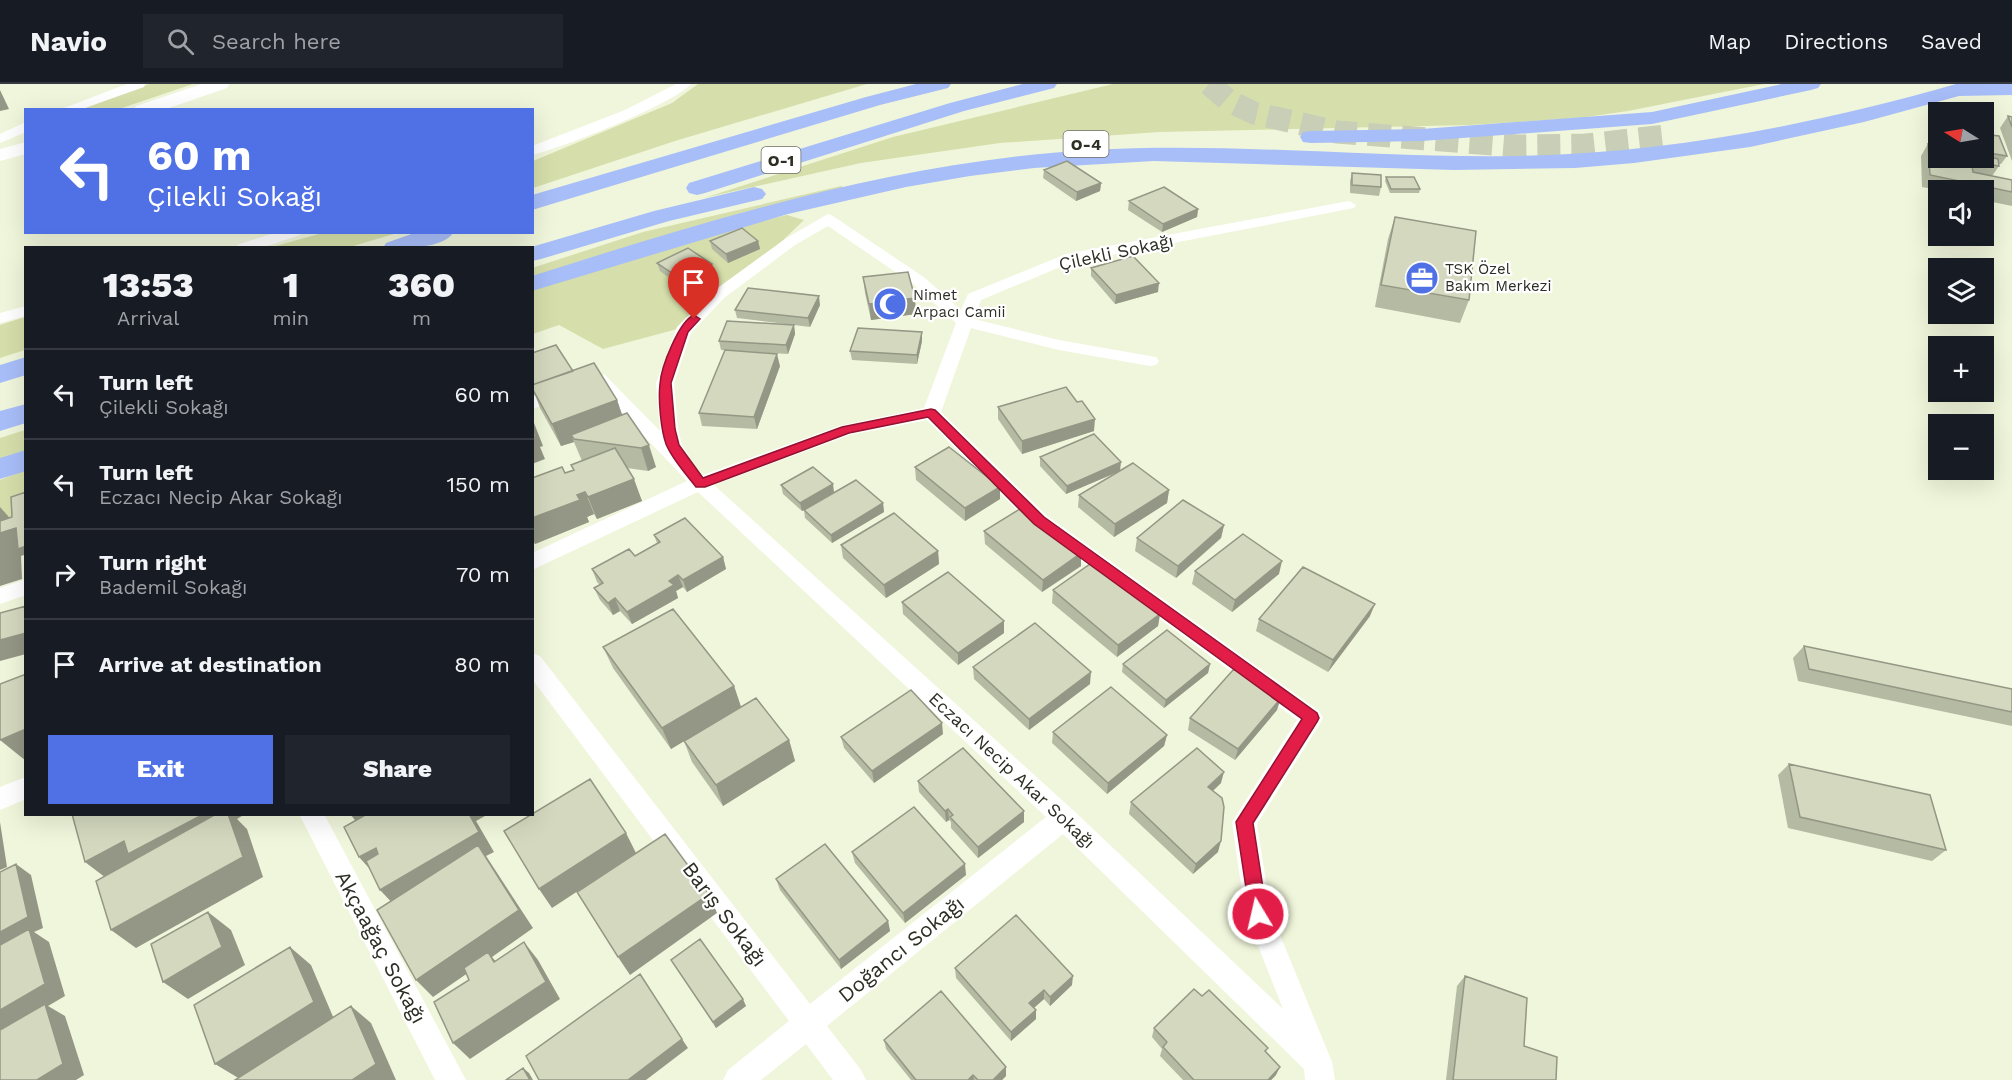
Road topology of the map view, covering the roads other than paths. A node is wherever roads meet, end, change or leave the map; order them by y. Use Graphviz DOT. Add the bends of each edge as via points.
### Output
graph roads {
  1 [pos="139,84"];
  2 [pos="220,84"];
  3 [pos="685,84"];
  4 [pos="898,84"];
  5 [pos="941,84"];
  6 [pos="1047,84"];
  7 [pos="1811,84"];
  8 [pos="1975,85"];
  9 [pos="2012,89"];
  10 [pos="1839,101"];
  11 [pos="71,108"];
  12 [pos="149,108"];
  13 [pos="1719,125"];
  14 [pos="24,127"];
  15 [pos="0,139"];
  16 [pos="24,148"];
  17 [pos="534,150"];
  18 [pos="697,153"];
  19 [pos="0,155"];
  20 [pos="919,178"];
  21 [pos="534,202"];
  22 [pos="1349,205"];
  23 [pos="791,206"];
  24 [pos="828,219"];
  25 [pos="288,234"];
  26 [pos="436,234"];
  27 [pos="250,246"];
  28 [pos="401,246"];
  29 [pos="525,246"];
  30 [pos="534,253"];
  31 [pos="534,283"];
  32 [pos="24,311"];
  33 [pos="0,318"];
  34 [pos="965,322"];
  35 [pos="1150,361"];
  36 [pos="24,367"];
  37 [pos="0,374"];
  38 [pos="534,402"];
  39 [pos="931,412"];
  40 [pos="24,414"];
  41 [pos="0,421"];
  42 [pos="24,461"];
  43 [pos="0,469"];
  44 [pos="700,483"];
  45 [pos="534,561"];
  46 [pos="24,588"];
  47 [pos="0,596"];
  48 [pos="534,665"];
  49 [pos="24,788"];
  50 [pos="0,798"];
  51 [pos="312,816"];
  52 [pos="1064,818"];
  53 [pos="808,1024"];
  54 [pos="1319,1071"];
  55 [pos="451,1080"];
  56 [pos="738,1080"];
  57 [pos="851,1080"];
  1 -- 11 [label="street"];
  2 -- 12 [label="street"];
  3 -- 17 [label="street" via="632,111"];
  4 -- 18 [label="highway"];
  5 -- 18 [label="highway, O-1"];
  6 -- 29 [label="highway, O-1" via="882,129"];
  7 -- 30 [label="highway, O-4" via="1652,118 1422,135 1129,142 996,152 850,174 765,192 662,216"];
  8 -- 13 [label="highway" via="1788,121 1666,136"];
  8 -- 20 [label="highway" via="1879,113 1753,141 1594,160 1514,163 1235,156 1084,157"];
  9 -- 10 [label="highway" via="1949,90"];
  14 -- 15 [label="street"];
  16 -- 19 [label="street"];
  18 -- 21 [label="highway, O-1"];
  20 -- 23 [label="highway"];
  20 -- 24 [label="highway"];
  22 -- 34 [label="street, Çilekli Sokağı" via="1066,259 974,297"];
  23 -- 24 [label="highway" via="822,213"];
  23 -- 31 [label="highway"];
  24 -- 34 [label="street" via="919,281"];
  24 -- 44 [label="street" via="718,295 683,331 665,383 669,429 673,446"];
  25 -- 27 [label="street"];
  26 -- 28 [label="highway"];
  32 -- 33 [label="street"];
  34 -- 35 [label="street" via="1059,345"];
  34 -- 39 [label="street, Çilekli Sokağı"];
  36 -- 37 [label="highway"];
  38 -- 44 [label="street" via="599,379"];
  39 -- 44 [label="street" via="846,430"];
  39 -- 54 [label="street" via="1039,520 1311,718 1244,822 1258,914"];
  40 -- 41 [label="highway"];
  42 -- 43 [label="highway"];
  44 -- 45 [label="street"];
  44 -- 52 [label="street, Eczacı Necip Akar Sokağı"];
  46 -- 47 [label="street"];
  48 -- 53 [label="street, Barış Sokağı"];
  49 -- 50 [label="street"];
  51 -- 55 [label="street, Akçaağaç Sokağı"];
  52 -- 53 [label="street, Doğancı Sokağı"];
  52 -- 54 [label="street, Eczacı Necip Akar Sokağı"];
  53 -- 56 [label="street, Doğancı Sokağı"];
  53 -- 57 [label="street, Barış Sokağı"];
}
